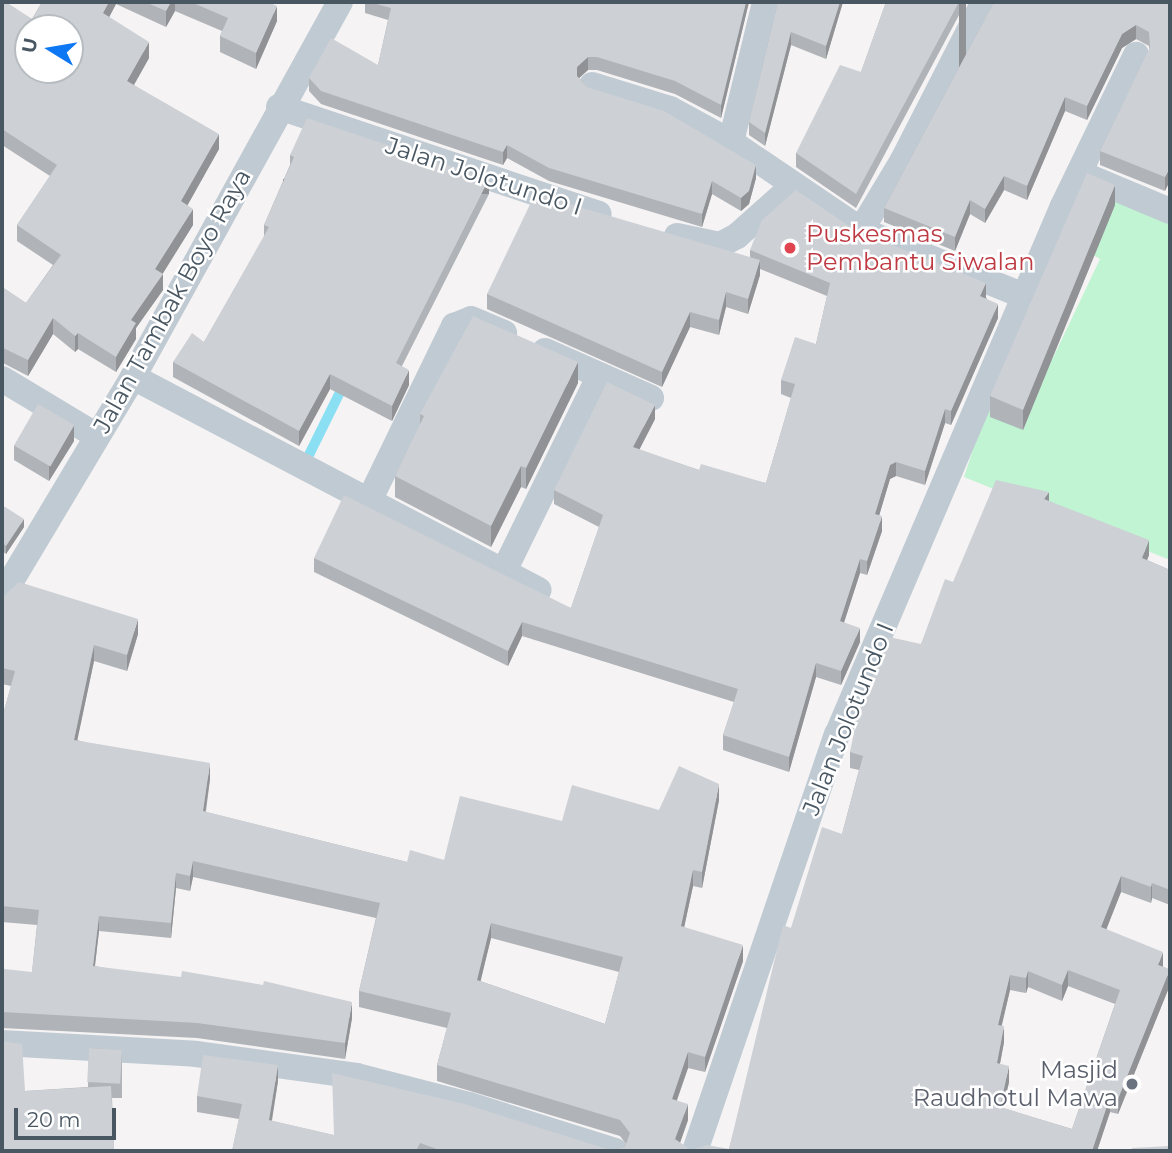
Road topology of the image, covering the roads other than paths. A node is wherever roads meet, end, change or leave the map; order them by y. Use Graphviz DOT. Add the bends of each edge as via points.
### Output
graph roads {
  1 [pos="338,2"];
  2 [pos="984,2"];
  3 [pos="758,3"];
  4 [pos="1136,55"];
  5 [pos="592,85"];
  6 [pos="279,107"];
  7 [pos="731,142"];
  8 [pos="1079,173"];
  9 [pos="794,185"];
  10 [pos="1170,211"];
  11 [pos="620,220"];
  12 [pos="862,230"];
  13 [pos="658,231"];
  14 [pos="1027,297"];
  15 [pos="600,375"];
  16 [pos="133,377"];
  17 [pos="2,379"];
  18 [pos="651,397"];
  19 [pos="97,436"];
  20 [pos="369,501"];
  21 [pos="503,573"];
  22 [pos="539,590"];
  23 [pos="2,596"];
  24 [pos="2,1043"];
  25 [pos="615,1151"];
  26 [pos="695,1151"];
  1 -- 6 [label="street, Jalan Tambak Boyo Raya"];
  2 -- 12 [label="street"];
  3 -- 7 [label="street"];
  4 -- 8 [label="street, Jalan Jolotundo I"];
  5 -- 7 [label="street" via="670,109"];
  6 -- 11 [label="street, Jalan Jolotundo I"];
  6 -- 16 [label="street, Jalan Tambak Boyo Raya"];
  7 -- 9 [label="street"];
  8 -- 10 [label="street"];
  8 -- 14 [label="street, Jalan Jolotundo I"];
  9 -- 12 [label="street"];
  9 -- 13 [label="street" via="737,236 720,244"];
  12 -- 14 [label="street"];
  14 -- 26 [label="street, Jalan Jolotundo I" via="837,735"];
  15 -- 18 [label="street"];
  15 -- 20 [label="street" via="471,319 460,320"];
  15 -- 21 [label="street"];
  16 -- 19 [label="street, Jalan Tambak Boyo Raya"];
  16 -- 20 [label="street"];
  17 -- 19 [label="street"];
  19 -- 23 [label="street, Jalan Tambak Boyo Raya"];
  20 -- 21 [label="street"];
  21 -- 22 [label="street"];
  24 -- 25 [label="street" via="196,1054 357,1076"];
}
